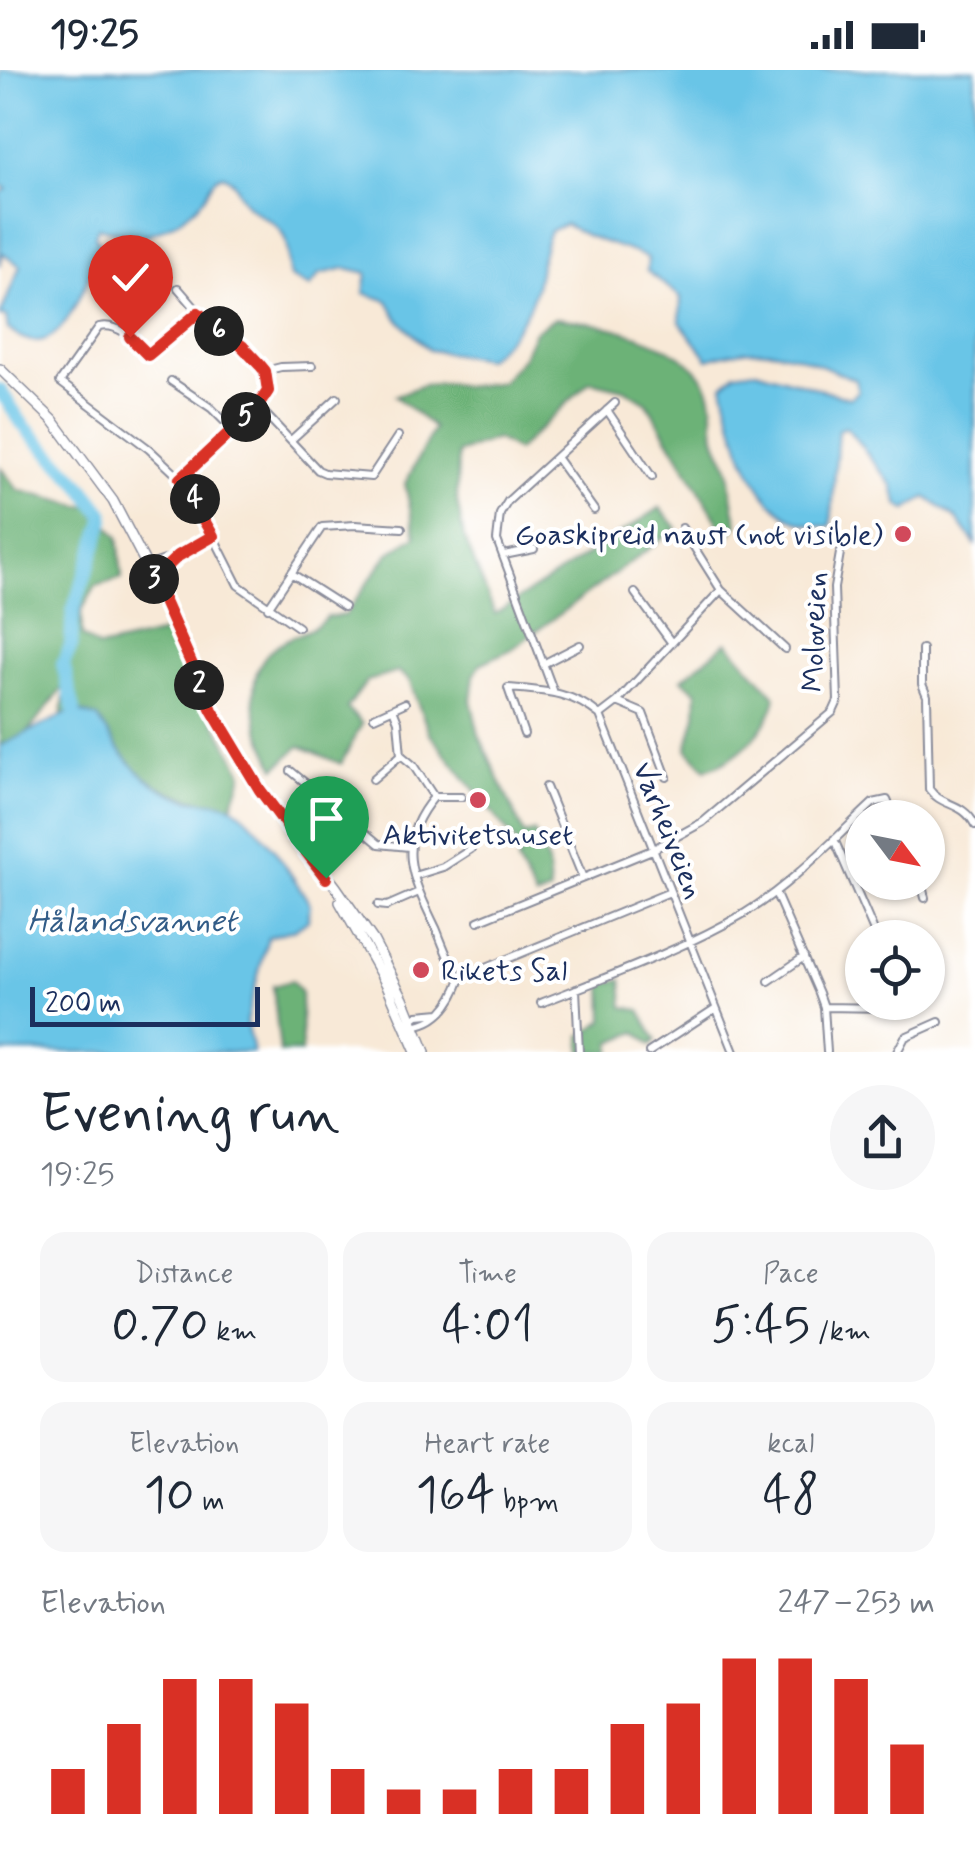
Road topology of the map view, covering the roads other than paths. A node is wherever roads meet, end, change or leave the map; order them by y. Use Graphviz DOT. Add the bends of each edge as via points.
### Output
graph roads {
  1 [pos="178,288"];
  2 [pos="198,313"];
  3 [pos="312,366"];
  4 [pos="0,369"];
  5 [pos="265,371"];
  6 [pos="171,381"];
  7 [pos="337,398"];
  8 [pos="615,403"];
  9 [pos="258,406"];
  10 [pos="608,410"];
  11 [pos="232,429"];
  12 [pos="398,436"];
  13 [pos="291,440"];
  14 [pos="556,457"];
  15 [pos="652,477"];
  16 [pos="180,479"];
  17 [pos="594,510"];
  18 [pos="402,528"];
  19 [pos="682,528"];
  20 [pos="213,536"];
  21 [pos="534,550"];
  22 [pos="840,552"];
  23 [pos="504,555"];
  24 [pos="178,556"];
  25 [pos="147,566"];
  26 [pos="291,573"];
  27 [pos="154,579"];
  28 [pos="721,590"];
  29 [pos="635,593"];
  30 [pos="344,607"];
  31 [pos="268,608"];
  32 [pos="298,628"];
  33 [pos="671,642"];
  34 [pos="580,645"];
  35 [pos="784,649"];
  36 [pos="922,649"];
  37 [pos="543,664"];
  38 [pos="553,690"];
  39 [pos="617,702"];
  40 [pos="405,703"];
  41 [pos="394,711"];
  42 [pos="600,715"];
  43 [pos="374,717"];
  44 [pos="524,734"];
  45 [pos="401,755"];
  46 [pos="290,771"];
  47 [pos="667,778"];
  48 [pos="373,779"];
  49 [pos="546,788"];
  50 [pos="434,796"];
  51 [pos="462,797"];
  52 [pos="975,825"];
  53 [pos="845,829"];
  54 [pos="834,839"];
  55 [pos="410,847"];
  56 [pos="471,850"];
  57 [pos="652,850"];
  58 [pos="414,876"];
  59 [pos="583,878"];
  60 [pos="418,892"];
  61 [pos="670,892"];
  62 [pos="776,892"];
  63 [pos="378,905"];
  64 [pos="869,920"];
  65 [pos="478,921"];
  66 [pos="689,940"];
  67 [pos="804,957"];
  68 [pos="461,978"];
  69 [pos="769,982"];
  70 [pos="576,988"];
  71 [pos="540,1002"];
  72 [pos="824,1007"];
  73 [pos="845,1007"];
  74 [pos="716,1008"];
  75 [pos="939,1022"];
  76 [pos="411,1023"];
  77 [pos="416,1052"];
  78 [pos="425,1052"];
  79 [pos="578,1052"];
  80 [pos="649,1052"];
  81 [pos="734,1052"];
  82 [pos="827,1052"];
  83 [pos="897,1052"];
  1 -- 2 [label="street"];
  2 -- 5 [label="street"];
  2 -- 16 [label="street" via="148,355 119,329 98,327 60,382"];
  3 -- 5 [label="street"];
  4 -- 25 [label="main road" via="85,460"];
  5 -- 9 [label="street" via="268,391"];
  6 -- 11 [label="street"];
  7 -- 13 [label="street"];
  8 -- 10 [label="street"];
  9 -- 11 [label="street"];
  9 -- 13 [label="street"];
  10 -- 14 [label="street"];
  10 -- 15 [label="street"];
  11 -- 16 [label="street"];
  12 -- 13 [label="street" via="371,477 318,470"];
  14 -- 17 [label="street"];
  14 -- 23 [label="street" via="502,508 496,526"];
  16 -- 20 [label="street"];
  18 -- 26 [label="street" via="322,528"];
  19 -- 28 [label="street"];
  20 -- 24 [label="street"];
  20 -- 31 [label="street" via="238,585"];
  21 -- 23 [label="street"];
  22 -- 57 [label="street, Moloveien" via="834,588 838,701 832,712 703,822"];
  23 -- 37 [label="street"];
  24 -- 25 [label="street"];
  24 -- 27 [label="street"];
  25 -- 27 [label="main road"];
  26 -- 30 [label="street"];
  26 -- 31 [label="street"];
  27 -- 76 [label="main road" via="212,710 260,790 372,940"];
  28 -- 33 [label="street"];
  28 -- 35 [label="street"];
  29 -- 33 [label="street"];
  31 -- 32 [label="street"];
  33 -- 39 [label="street"];
  34 -- 37 [label="street"];
  36 -- 52 [label="street" via="930,788"];
  37 -- 38 [label="street"];
  38 -- 42 [label="street"];
  38 -- 44 [label="street" via="508,688"];
  39 -- 42 [label="street"];
  39 -- 47 [label="street" via="644,713"];
  40 -- 41 [label="street"];
  41 -- 43 [label="street"];
  41 -- 45 [label="street"];
  42 -- 57 [label="street, Varheiveien"];
  45 -- 48 [label="street"];
  45 -- 50 [label="street"];
  46 -- 55 [label="street" via="379,844"];
  49 -- 59 [label="street"];
  50 -- 51 [label="street"];
  50 -- 55 [label="street" via="420,814"];
  53 -- 54 [label="street"];
  54 -- 62 [label="street"];
  54 -- 64 [label="street"];
  55 -- 58 [label="street"];
  56 -- 58 [label="street"];
  57 -- 59 [label="street"];
  57 -- 61 [label="street, Varheiveien"];
  58 -- 60 [label="street"];
  59 -- 65 [label="street"];
  60 -- 63 [label="street"];
  60 -- 68 [label="street"];
  61 -- 66 [label="street, Varheiveien"];
  61 -- 68 [label="street"];
  62 -- 66 [label="street"];
  62 -- 67 [label="street"];
  66 -- 70 [label="street"];
  66 -- 74 [label="street, Varheiveien"];
  67 -- 69 [label="street"];
  67 -- 72 [label="street"];
  68 -- 76 [label="street" via="428,1024"];
  70 -- 71 [label="street"];
  70 -- 79 [label="street"];
  72 -- 73 [label="street"];
  72 -- 82 [label="street"];
  74 -- 80 [label="street"];
  74 -- 81 [label="street, Varheiveien"];
  75 -- 83 [label="street" via="904,1037"];
  76 -- 77 [label="main road"];
  76 -- 78 [label="main road"];
}
